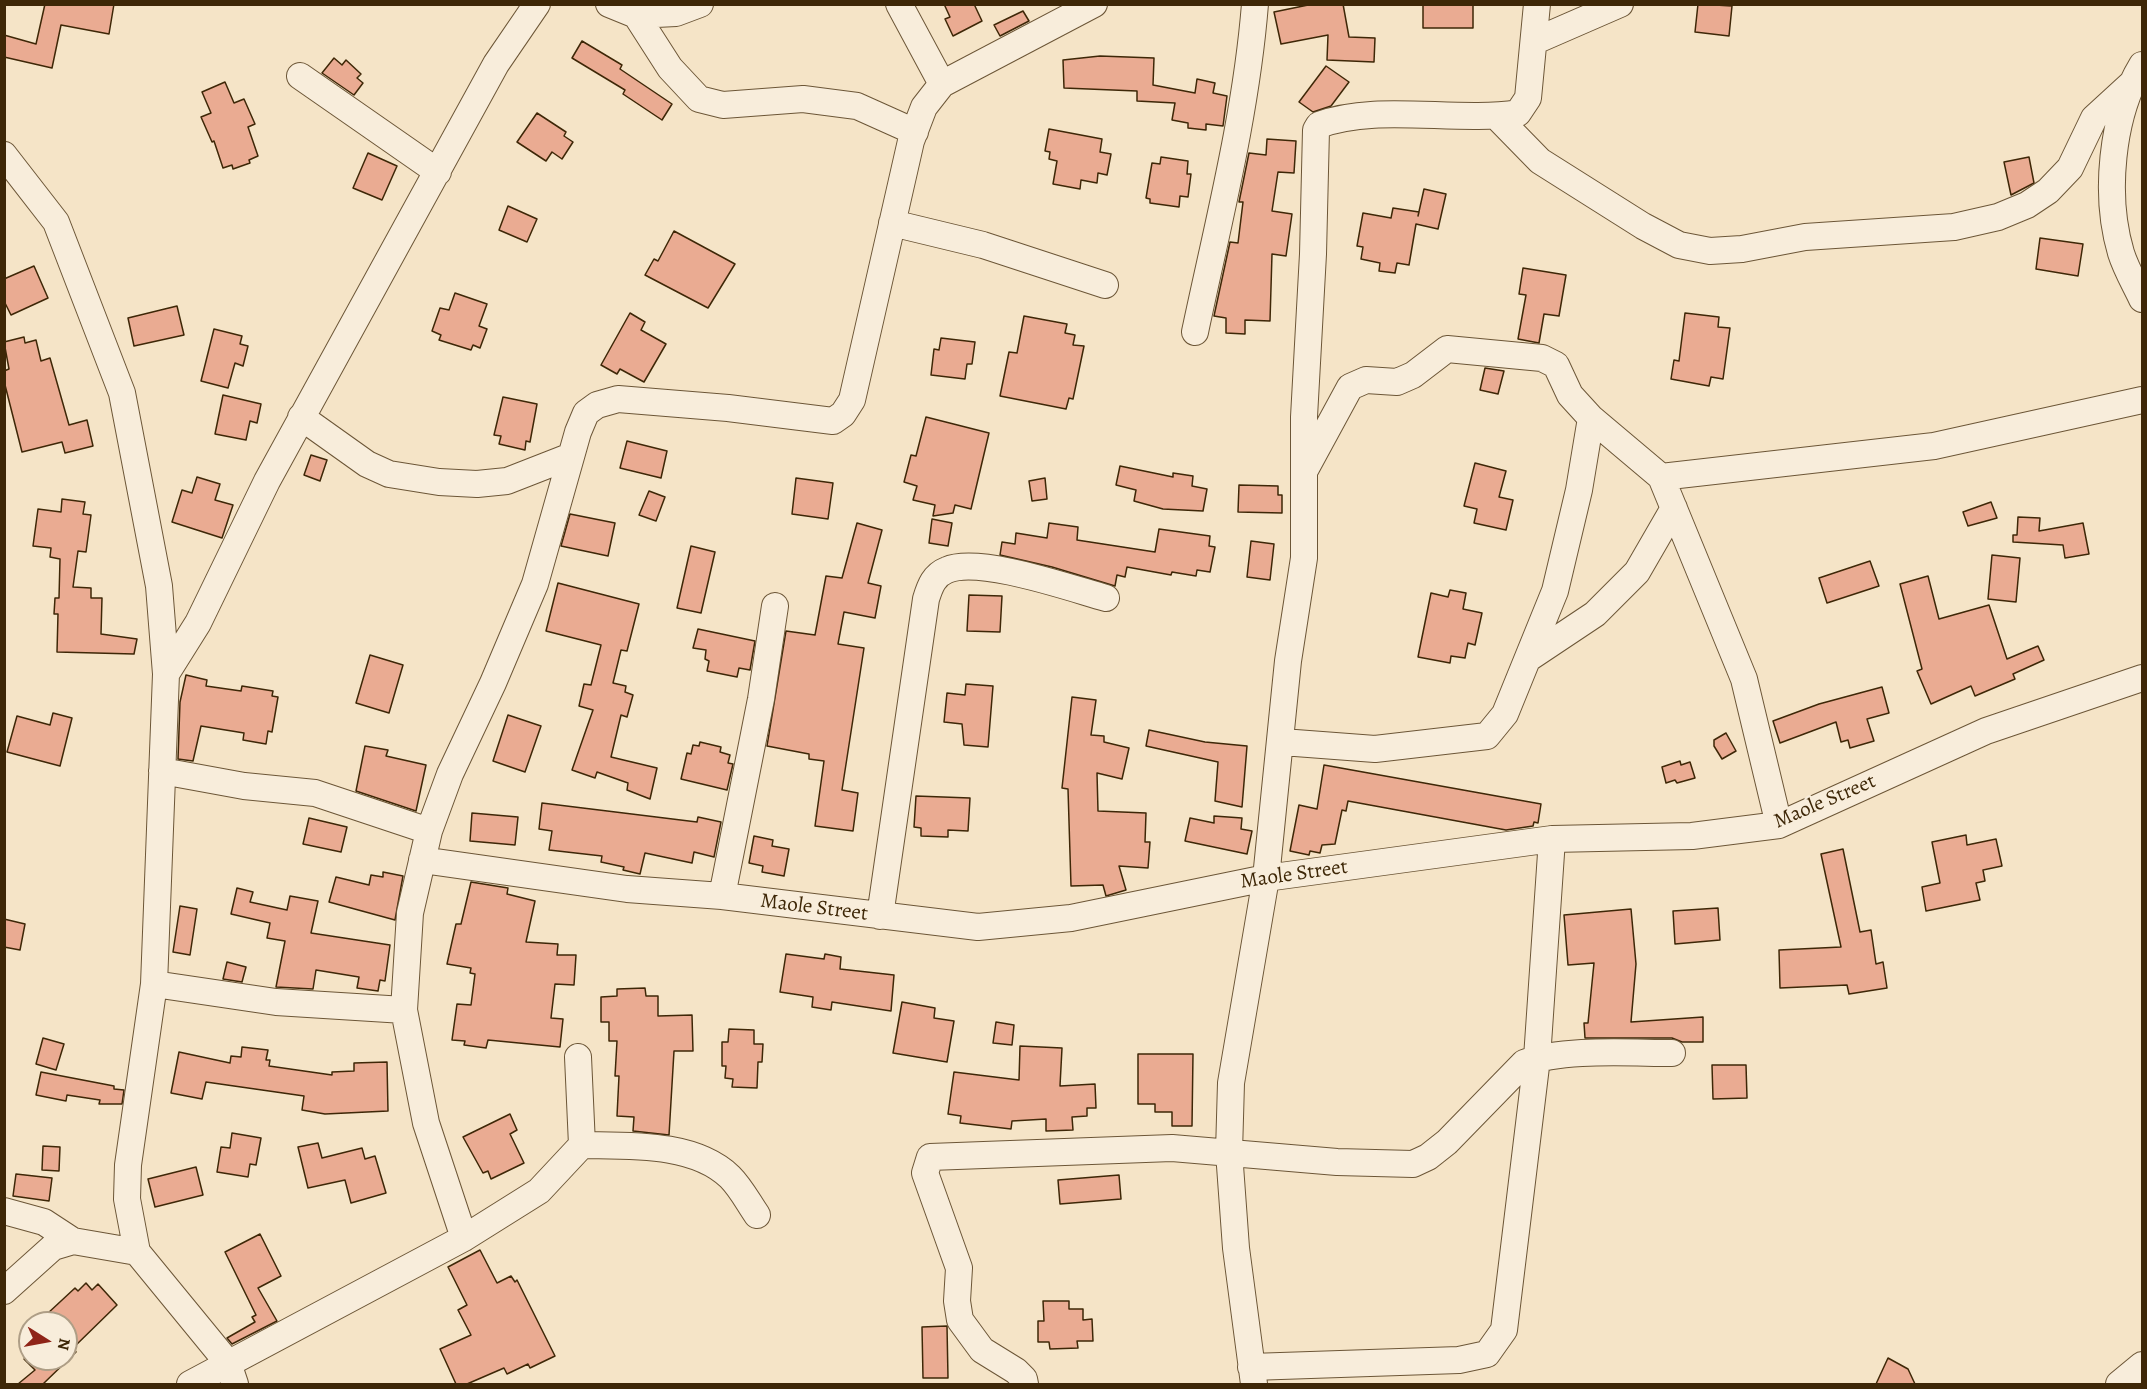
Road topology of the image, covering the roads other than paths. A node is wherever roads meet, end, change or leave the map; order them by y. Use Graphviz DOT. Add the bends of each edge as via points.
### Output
graph roads {
  1 [pos="537,4"];
  2 [pos="609,4"];
  3 [pos="700,4"];
  4 [pos="899,4"];
  5 [pos="1094,4"];
  6 [pos="1255,4"];
  7 [pos="1537,4"];
  8 [pos="1620,4"];
  9 [pos="636,15"];
  10 [pos="1535,41"];
  11 [pos="2136,75"];
  12 [pos="300,76"];
  13 [pos="942,84"];
  14 [pos="1497,117"];
  15 [pos="915,132"];
  16 [pos="4,155"];
  17 [pos="438,172"];
  18 [pos="892,223"];
  19 [pos="1105,285"];
  20 [pos="2142,299"];
  21 [pos="1195,332"];
  22 [pos="2142,400"];
  23 [pos="301,417"];
  24 [pos="1592,418"];
  25 [pos="571,456"];
  26 [pos="1302,475"];
  27 [pos="1661,477"];
  28 [pos="1674,508"];
  29 [pos="1106,598"];
  30 [pos="776,606"];
  31 [pos="1529,657"];
  32 [pos="166,674"];
  33 [pos="2142,678"];
  34 [pos="1282,742"];
  35 [pos="162,771"];
  36 [pos="1779,825"];
  37 [pos="429,831"];
  38 [pos="1552,839"];
  39 [pos="422,860"];
  40 [pos="1266,878"];
  41 [pos="722,896"];
  42 [pos="880,916"];
  43 [pos="154,984"];
  44 [pos="404,1010"];
  45 [pos="1672,1053"];
  46 [pos="578,1057"];
  47 [pos="1537,1058"];
  48 [pos="582,1145"];
  49 [pos="1229,1152"];
  50 [pos="4,1211"];
  51 [pos="757,1215"];
  52 [pos="464,1238"];
  53 [pos="73,1242"];
  54 [pos="136,1252"];
  55 [pos="4,1291"];
  56 [pos="2142,1365"];
  57 [pos="231,1374"];
  58 [pos="1253,1376"];
  59 [pos="190,1384"];
  60 [pos="1024,1384"];
  61 [pos="2119,1384"];
  1 -- 17 [label="street" via="496,64"];
  2 -- 9 [label="street"];
  3 -- 9 [label="street" via="676,13"];
  4 -- 13 [label="street"];
  5 -- 13 [label="street"];
  6 -- 21 [label="street" via="1249,75 1238,136"];
  7 -- 10 [label="street"];
  8 -- 10 [label="street"];
  9 -- 15 [label="street" via="670,68 699,99 723,105 803,99 857,106"];
  10 -- 14 [label="street" via="1528,98 1518,114"];
  11 -- 14 [label="street" via="2094,118 2070,168 2048,191 2018,209 1954,227 1805,237 1742,249 1710,251 1679,245 1643,226 1540,161"];
  11 -- 20 [label="street" via="2117,132 2111,209 2121,254"];
  12 -- 17 [label="street"];
  13 -- 15 [label="street" via="924,107"];
  14 -- 26 [label="street" via="1395,115 1334,120 1316,130"];
  15 -- 18 [label="street"];
  16 -- 32 [label="street" via="56,222 122,393 159,586"];
  17 -- 23 [label="street"];
  18 -- 19 [label="street" via="983,245"];
  18 -- 25 [label="street" via="852,400 843,414 833,421 618,399 586,413"];
  22 -- 27 [label="street" via="1934,446"];
  23 -- 25 [label="street" via="367,464 389,474 439,482 507,481"];
  23 -- 32 [label="street" via="198,623"];
  24 -- 26 [label="street" via="1570,395 1556,365 1542,358 1447,349 1406,379 1366,380 1350,387"];
  24 -- 27 [label="street"];
  24 -- 31 [label="street" via="1555,591"];
  25 -- 37 [label="street" via="535,584 450,774"];
  26 -- 34 [label="street" via="1304,558 1288,661"];
  27 -- 28 [label="street"];
  28 -- 31 [label="street" via="1637,572 1595,614"];
  28 -- 36 [label="street" via="1744,678"];
  29 -- 42 [label="street" via="980,565 944,570 932,580 926,598"];
  30 -- 41 [label="street"];
  31 -- 34 [label="street" via="1505,714 1487,735 1375,749"];
  32 -- 35 [label="street"];
  33 -- 36 [label="street, Maole Street" via="1986,731"];
  34 -- 40 [label="street"];
  35 -- 37 [label="street" via="244,786 315,792"];
  35 -- 43 [label="street"];
  36 -- 38 [label="street, Maole Street" via="1692,836"];
  37 -- 39 [label="street"];
  38 -- 40 [label="street, Maole Street"];
  38 -- 47 [label="street"];
  39 -- 41 [label="street, Maole Street" via="627,889"];
  39 -- 44 [label="street" via="410,913"];
  40 -- 42 [label="street, Maole Street" via="1071,918 978,927"];
  40 -- 49 [label="street" via="1231,1083"];
  41 -- 42 [label="street, Maole Street"];
  43 -- 44 [label="street" via="276,1002"];
  43 -- 54 [label="street" via="128,1165 128,1199"];
  44 -- 52 [label="street" via="426,1124"];
  45 -- 47 [label="street"];
  46 -- 48 [label="street"];
  47 -- 49 [label="street" via="1524,1063 1447,1142 1413,1164"];
  47 -- 58 [label="street" via="1504,1329 1487,1354 1459,1360"];
  48 -- 51 [label="street" via="661,1150 709,1162 729,1176"];
  48 -- 52 [label="street" via="539,1191"];
  49 -- 58 [label="street" via="1236,1248"];
  49 -- 60 [label="street" via="1172,1149 930,1157 925,1173 959,1268 960,1320 982,1350 1016,1371"];
  50 -- 53 [label="street" via="44,1222"];
  52 -- 57 [label="street"];
  53 -- 54 [label="street"];
  53 -- 55 [label="street" via="53,1246"];
  54 -- 57 [label="street"];
  56 -- 61 [label="street"];
  57 -- 59 [label="street"];
}
